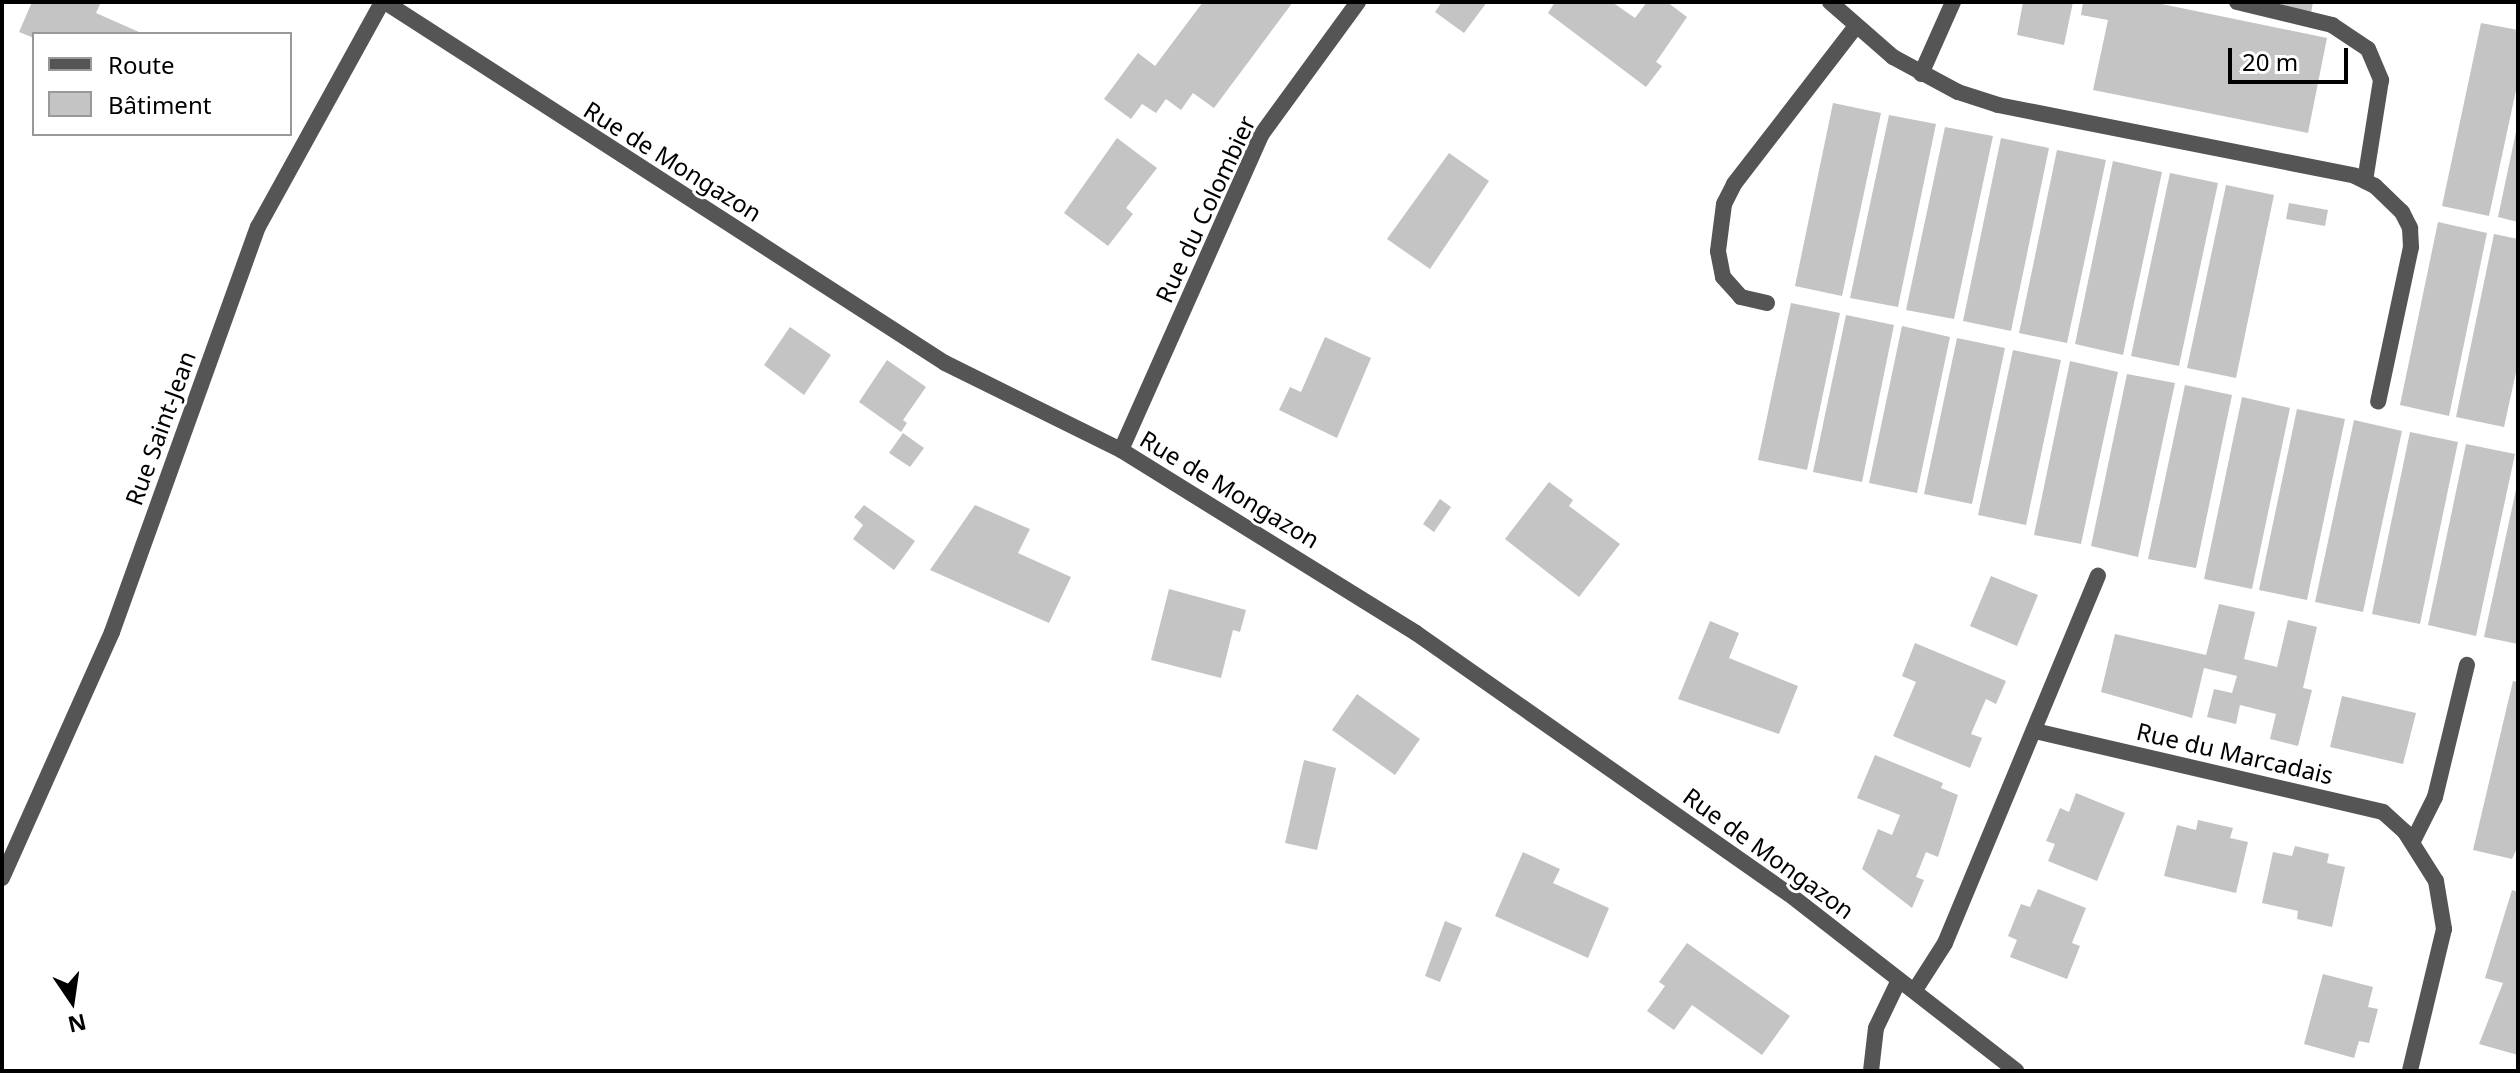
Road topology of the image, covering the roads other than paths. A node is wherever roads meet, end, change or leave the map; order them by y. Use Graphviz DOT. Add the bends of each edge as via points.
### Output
graph roads {
  1 [pos="383,2"];
  2 [pos="1358,2"];
  3 [pos="1830,2"];
  4 [pos="1953,2"];
  5 [pos="2237,2"];
  6 [pos="1856,26"];
  7 [pos="1921,74"];
  8 [pos="2365,181"];
  9 [pos="1767,303"];
  10 [pos="2378,402"];
  11 [pos="1121,450"];
  12 [pos="2098,576"];
  13 [pos="2467,665"];
  14 [pos="2035,731"];
  15 [pos="2413,841"];
  16 [pos="2,878"];
  17 [pos="1899,980"];
  18 [pos="1915,990"];
  19 [pos="1871,1071"];
  20 [pos="2016,1071"];
  21 [pos="2410,1071"];
  1 -- 11 [label="street, Rue de Mongazon" via="945,363"];
  1 -- 16 [label="street, Rue Saint-Jean" via="258,227 112,632"];
  2 -- 11 [label="street, Rue du Colombier" via="1261,135"];
  3 -- 6 [label="street"];
  4 -- 7 [label="street"];
  5 -- 8 [label="street" via="2332,25 2368,49 2381,80"];
  6 -- 7 [label="street"];
  6 -- 9 [label="street" via="1724,204 1718,251 1723,277 1741,297"];
  7 -- 8 [label="street" via="1998,105"];
  8 -- 10 [label="street" via="2391,200 2410,228 2411,247"];
  11 -- 17 [label="street, Rue de Mongazon" via="1416,633 1789,894"];
  12 -- 14 [label="street"];
  13 -- 15 [label="street" via="2435,797"];
  14 -- 15 [label="street, Rue du Marcadais" via="2383,812"];
  14 -- 18 [label="street" via="1945,943"];
  15 -- 21 [label="street, Rue du Marcadais" via="2436,881 2444,929"];
  17 -- 18 [label="street, Rue de Mongazon"];
  17 -- 19 [label="street" via="1876,1028"];
  18 -- 20 [label="street, Rue de Mongazon"];
}
